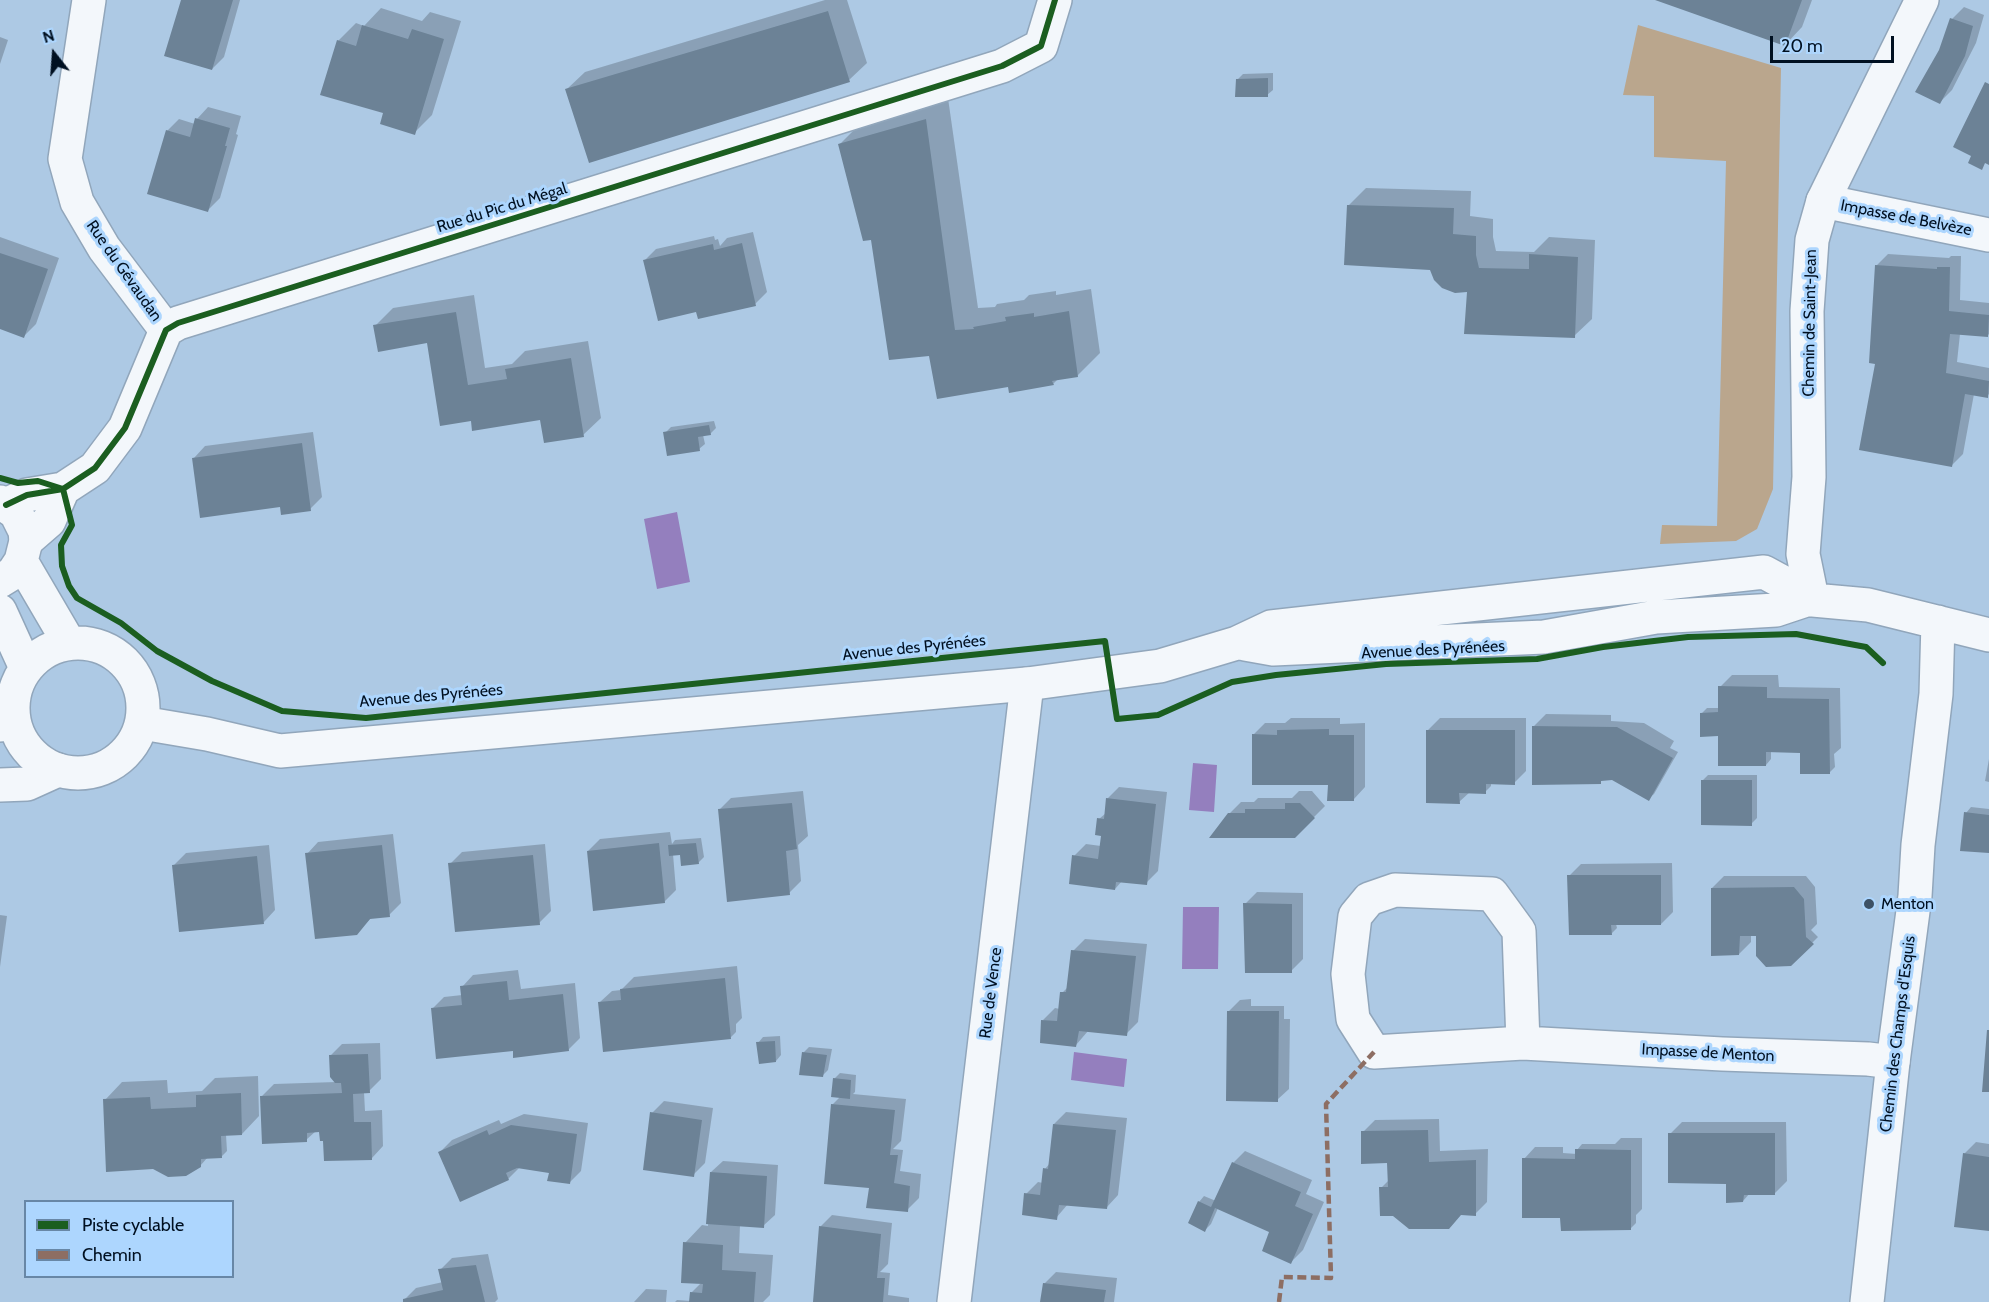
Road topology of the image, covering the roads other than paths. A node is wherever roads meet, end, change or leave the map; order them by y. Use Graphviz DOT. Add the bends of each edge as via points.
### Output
graph roads {
  1 [pos="89,0"];
  2 [pos="1055,0"];
  3 [pos="1922,0"];
  4 [pos="1823,201"];
  5 [pos="1989,235"];
  6 [pos="166,330"];
  7 [pos="63,489"];
  8 [pos="3,504"];
  9 [pos="16,561"];
  10 [pos="1626,596"];
  11 [pos="1812,598"];
  12 [pos="0,611"];
  13 [pos="1938,622"];
  14 [pos="1989,635"];
  15 [pos="1490,639"];
  16 [pos="69,643"];
  17 [pos="1238,643"];
  18 [pos="26,668"];
  19 [pos="1027,684"];
  20 [pos="6,719"];
  21 [pos="142,723"];
  22 [pos="58,770"];
  23 [pos="0,785"];
  24 [pos="1523,1043"];
  25 [pos="1893,1062"];
  26 [pos="954,1302"];
  27 [pos="1867,1302"];
  1 -- 6 [label="street, Rue du Gévaudan" via="65,159 77,202 104,248"];
  2 -- 6 [label="street, Rue du Pic du Mégal" via="1041,46 1002,66"];
  3 -- 4 [label="street, Chemin de Saint-Jean"];
  4 -- 5 [label="street, Impasse de Belvèze"];
  4 -- 11 [label="street, Chemin de Saint-Jean" via="1812,240 1807,311 1809,467 1803,554"];
  6 -- 7 [label="street" via="125,428 96,468"];
  7 -- 8 [label="street"];
  7 -- 9 [label="street" via="49,521"];
  8 -- 9 [label="street" via="16,513 25,531"];
  9 -- 16 [label="street"];
  10 -- 11 [label="street, Avenue des Pyrénées"];
  10 -- 15 [label="street, Avenue des Pyrénées" via="1535,620"];
  10 -- 17 [label="street, Avenue des Pyrénées" via="1271,627"];
  11 -- 13 [label="street, Avenue des Pyrénées" via="1868,605"];
  11 -- 15 [label="street, Avenue des Pyrénées" via="1776,610 1656,617 1544,637"];
  12 -- 18 [label="street"];
  13 -- 14 [label="street, Avenue des Pyrénées"];
  13 -- 25 [label="street, Chemin des Champs d'Esquis" via="1936,694"];
  15 -- 17 [label="street, Avenue des Pyrénées" via="1274,649"];
  16 -- 18 [label="street" via="41,654"];
  16 -- 21 [label="street" via="97,645 122,659 138,682 144,709"];
  17 -- 19 [label="street, Avenue des Pyrénées" via="1160,666"];
  18 -- 20 [label="street"];
  19 -- 21 [label="street, Avenue des Pyrénées" via="280,750"];
  19 -- 26 [label="street, Rue de Vence"];
  20 -- 22 [label="street" via="35,758"];
  21 -- 22 [label="street" via="130,747 110,765 85,773"];
  22 -- 23 [label="street" via="27,784"];
  24 -- 24 [label="street, Impasse de Menton" via="1374,1052 1353,1019 1348,974 1355,916 1369,899 1395,891 1492,894 1519,931"];
  24 -- 25 [label="street, Impasse de Menton"];
  25 -- 27 [label="street, Chemin des Champs d'Esquis"];
}
